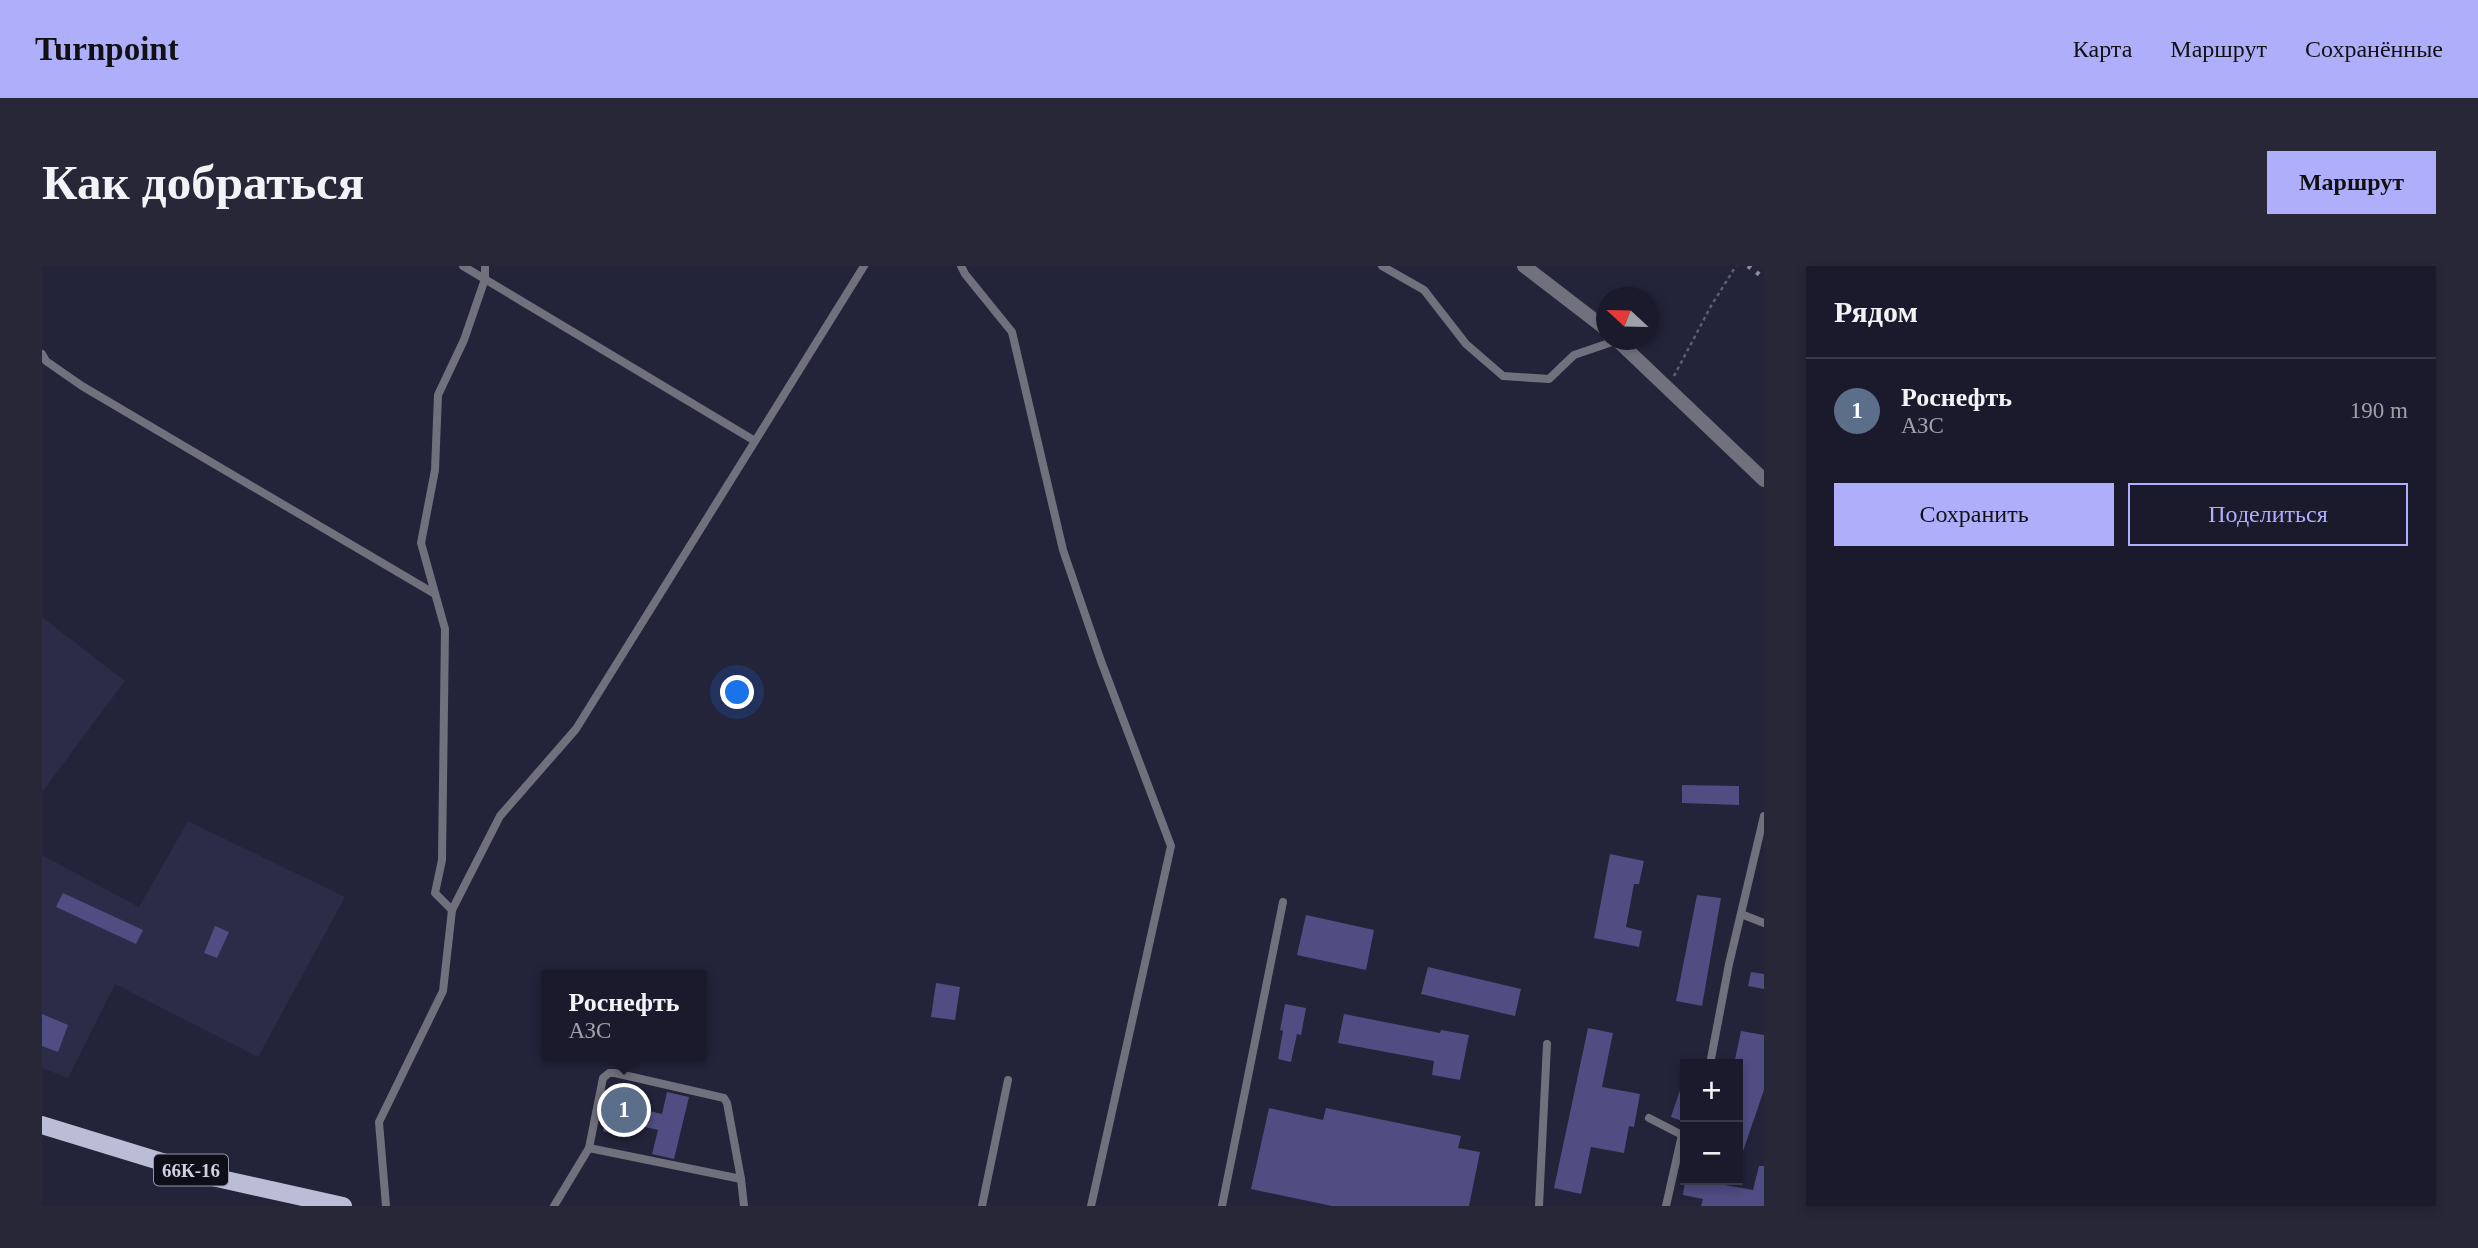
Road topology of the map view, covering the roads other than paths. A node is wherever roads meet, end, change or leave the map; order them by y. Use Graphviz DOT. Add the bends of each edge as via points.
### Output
graph roads {
  1 [pos="463,266"];
  2 [pos="485,266"];
  3 [pos="864,266"];
  4 [pos="961,266"];
  5 [pos="1382,266"];
  6 [pos="1524,266"];
  7 [pos="485,279"];
  8 [pos="1596,321"];
  9 [pos="1596,347"];
  10 [pos="1628,350"];
  11 [pos="42,355"];
  12 [pos="755,441"];
  13 [pos="1764,480"];
  14 [pos="435,594"];
  15 [pos="1764,816"];
  16 [pos="1283,902"];
  17 [pos="452,910"];
  18 [pos="1741,914"];
  19 [pos="1764,923"];
  20 [pos="1547,1044"];
  21 [pos="1711,1059"];
  22 [pos="1008,1080"];
  23 [pos="1649,1118"];
  24 [pos="42,1125"];
  25 [pos="589,1148"];
  26 [pos="741,1179"];
  27 [pos="277,1199"];
  28 [pos="343,1206"];
  29 [pos="386,1206"];
  30 [pos="554,1206"];
  31 [pos="744,1206"];
  32 [pos="982,1206"];
  33 [pos="1091,1206"];
  34 [pos="1222,1206"];
  35 [pos="1539,1206"];
  36 [pos="1666,1206"];
  1 -- 7 [label="lane"];
  2 -- 7 [label="lane"];
  3 -- 12 [label="lane"];
  4 -- 33 [label="lane" via="1012,332 1063,550 1171,846"];
  5 -- 9 [label="lane" via="1424,290 1466,344 1503,376 1549,379 1573,355"];
  6 -- 8 [label="street"];
  7 -- 12 [label="lane"];
  7 -- 14 [label="lane" via="438,395 435,470 421,543"];
  10 -- 13 [label="street"];
  11 -- 14 [label="lane" via="82,386"];
  12 -- 17 [label="lane" via="576,729 500,816"];
  14 -- 17 [label="lane" via="445,629 442,860 435,893"];
  15 -- 18 [label="lane"];
  16 -- 34 [label="lane"];
  17 -- 29 [label="lane" via="443,991 379,1122"];
  18 -- 19 [label="lane"];
  18 -- 21 [label="lane"];
  20 -- 35 [label="lane"];
  22 -- 32 [label="lane"];
  23 -- 36 [label="lane" via="1682,1135"];
  24 -- 27 [label="main road, 66К-16"];
  25 -- 26 [label="lane"];
  25 -- 26 [label="lane" via="603,1078 615,1073 724,1098"];
  25 -- 30 [label="lane"];
  26 -- 31 [label="lane"];
  27 -- 28 [label="main road, 66К-16"];
}
